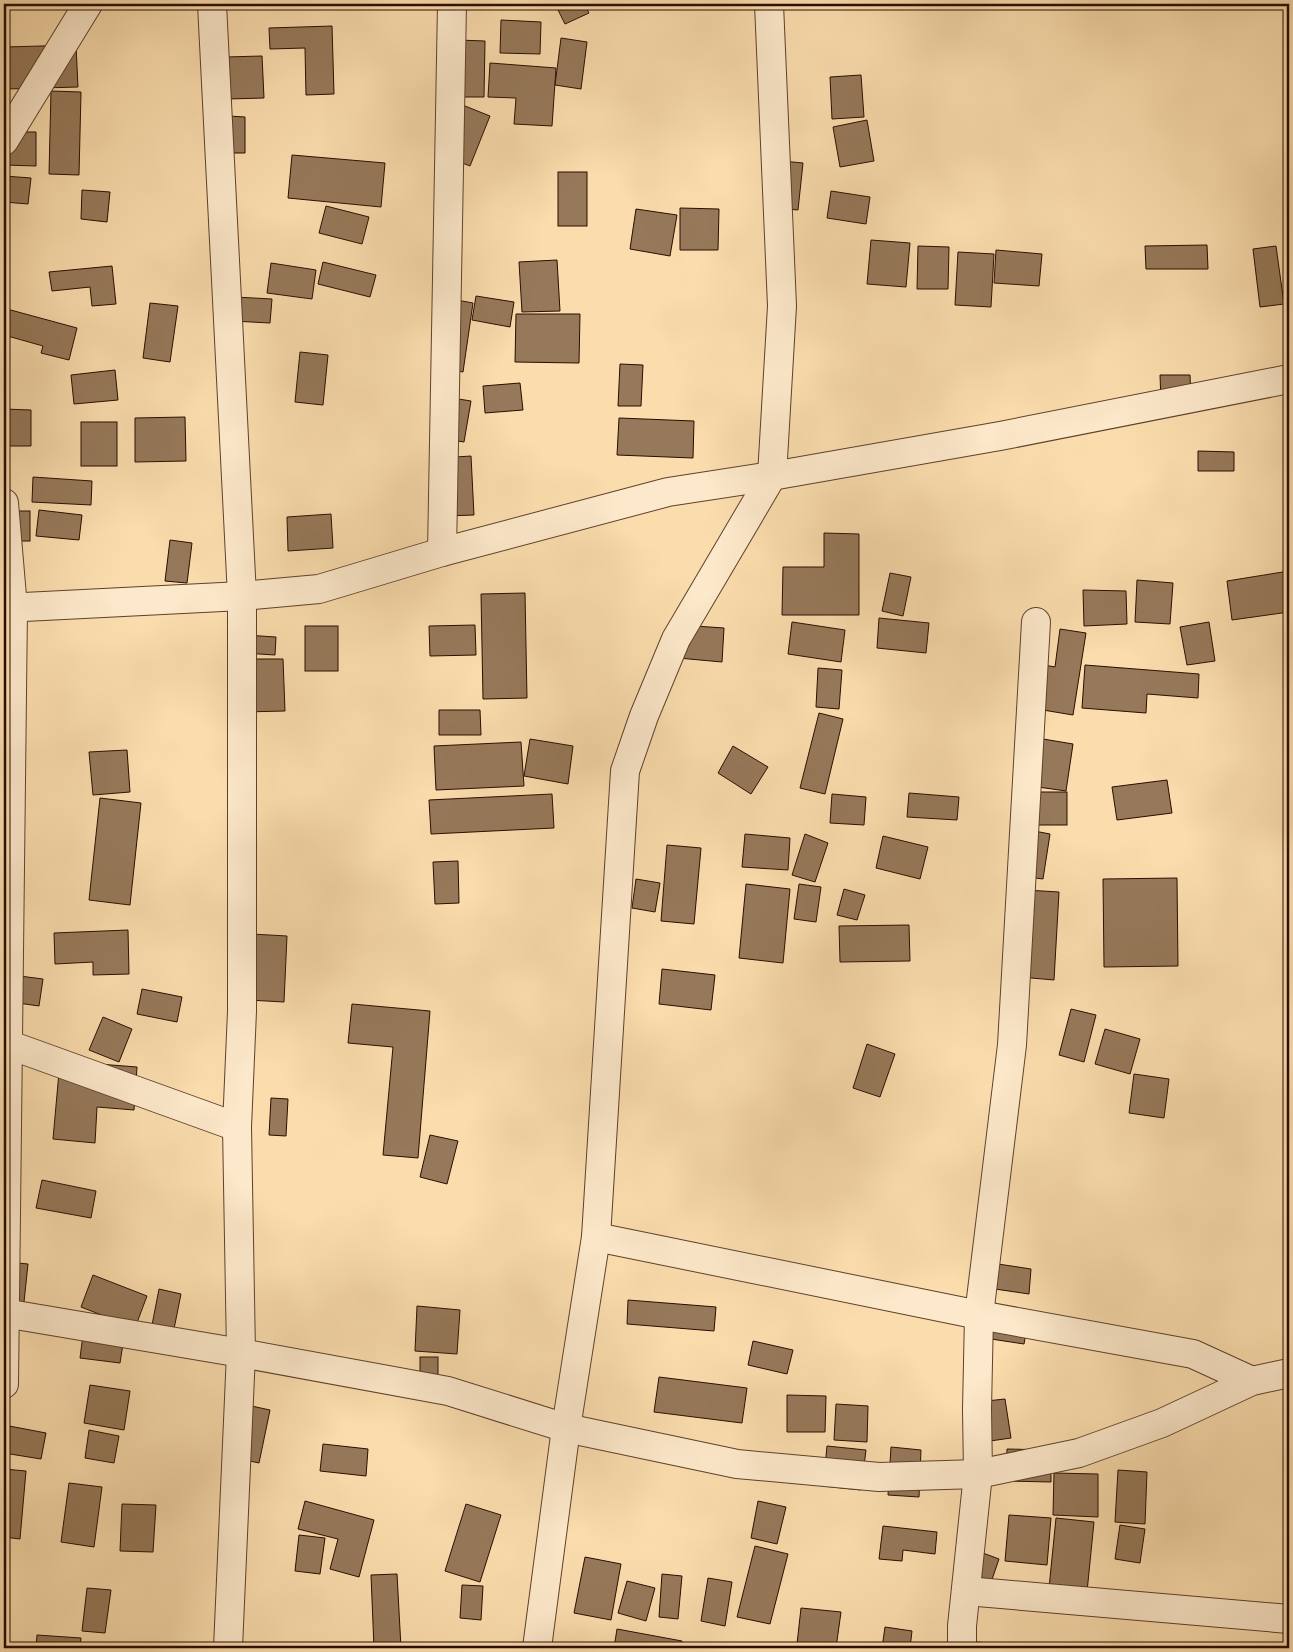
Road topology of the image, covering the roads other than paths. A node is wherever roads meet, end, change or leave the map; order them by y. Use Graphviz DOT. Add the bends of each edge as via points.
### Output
graph roads {
  1 [pos="88,4"];
  2 [pos="212,4"];
  3 [pos="452,4"];
  4 [pos="769,4"];
  5 [pos="4,140"];
  6 [pos="1289,379"];
  7 [pos="772,476"];
  8 [pos="4,503"];
  9 [pos="442,552"];
  10 [pos="242,596"];
  11 [pos="8,608"];
  12 [pos="1036,622"];
  13 [pos="7,1044"];
  14 [pos="237,1127"];
  15 [pos="596,1237"];
  16 [pos="5,1313"];
  17 [pos="979,1314"];
  18 [pos="241,1353"];
  19 [pos="1289,1373"];
  20 [pos="1252,1381"];
  21 [pos="4,1384"];
  22 [pos="566,1428"];
  23 [pos="978,1474"];
  24 [pos="966,1591"];
  25 [pos="1289,1619"];
  26 [pos="228,1648"];
  27 [pos="537,1648"];
  28 [pos="962,1648"];
  1 -- 5 [label="street"];
  2 -- 10 [label="street"];
  3 -- 9 [label="street"];
  4 -- 7 [label="street" via="782,306"];
  6 -- 7 [label="street" via="1000,436"];
  7 -- 9 [label="street" via="668,492"];
  7 -- 15 [label="street" via="676,638 644,716 626,771"];
  8 -- 11 [label="street"];
  9 -- 10 [label="street" via="319,589"];
  10 -- 11 [label="street"];
  10 -- 14 [label="street" via="242,1011"];
  11 -- 13 [label="street" via="10,901"];
  12 -- 17 [label="street" via="1012,1045"];
  13 -- 14 [label="street"];
  13 -- 16 [label="street"];
  14 -- 18 [label="street"];
  15 -- 17 [label="street"];
  15 -- 22 [label="street"];
  16 -- 18 [label="street"];
  16 -- 21 [label="street"];
  17 -- 20 [label="street" via="1192,1354"];
  17 -- 23 [label="street"];
  18 -- 22 [label="street" via="448,1391"];
  18 -- 26 [label="street"];
  19 -- 20 [label="street"];
  20 -- 23 [label="street" via="1162,1422 1079,1453"];
  22 -- 23 [label="street" via="737,1464 879,1477"];
  22 -- 27 [label="street"];
  23 -- 24 [label="street"];
  24 -- 25 [label="street"];
  24 -- 28 [label="street"];
}
